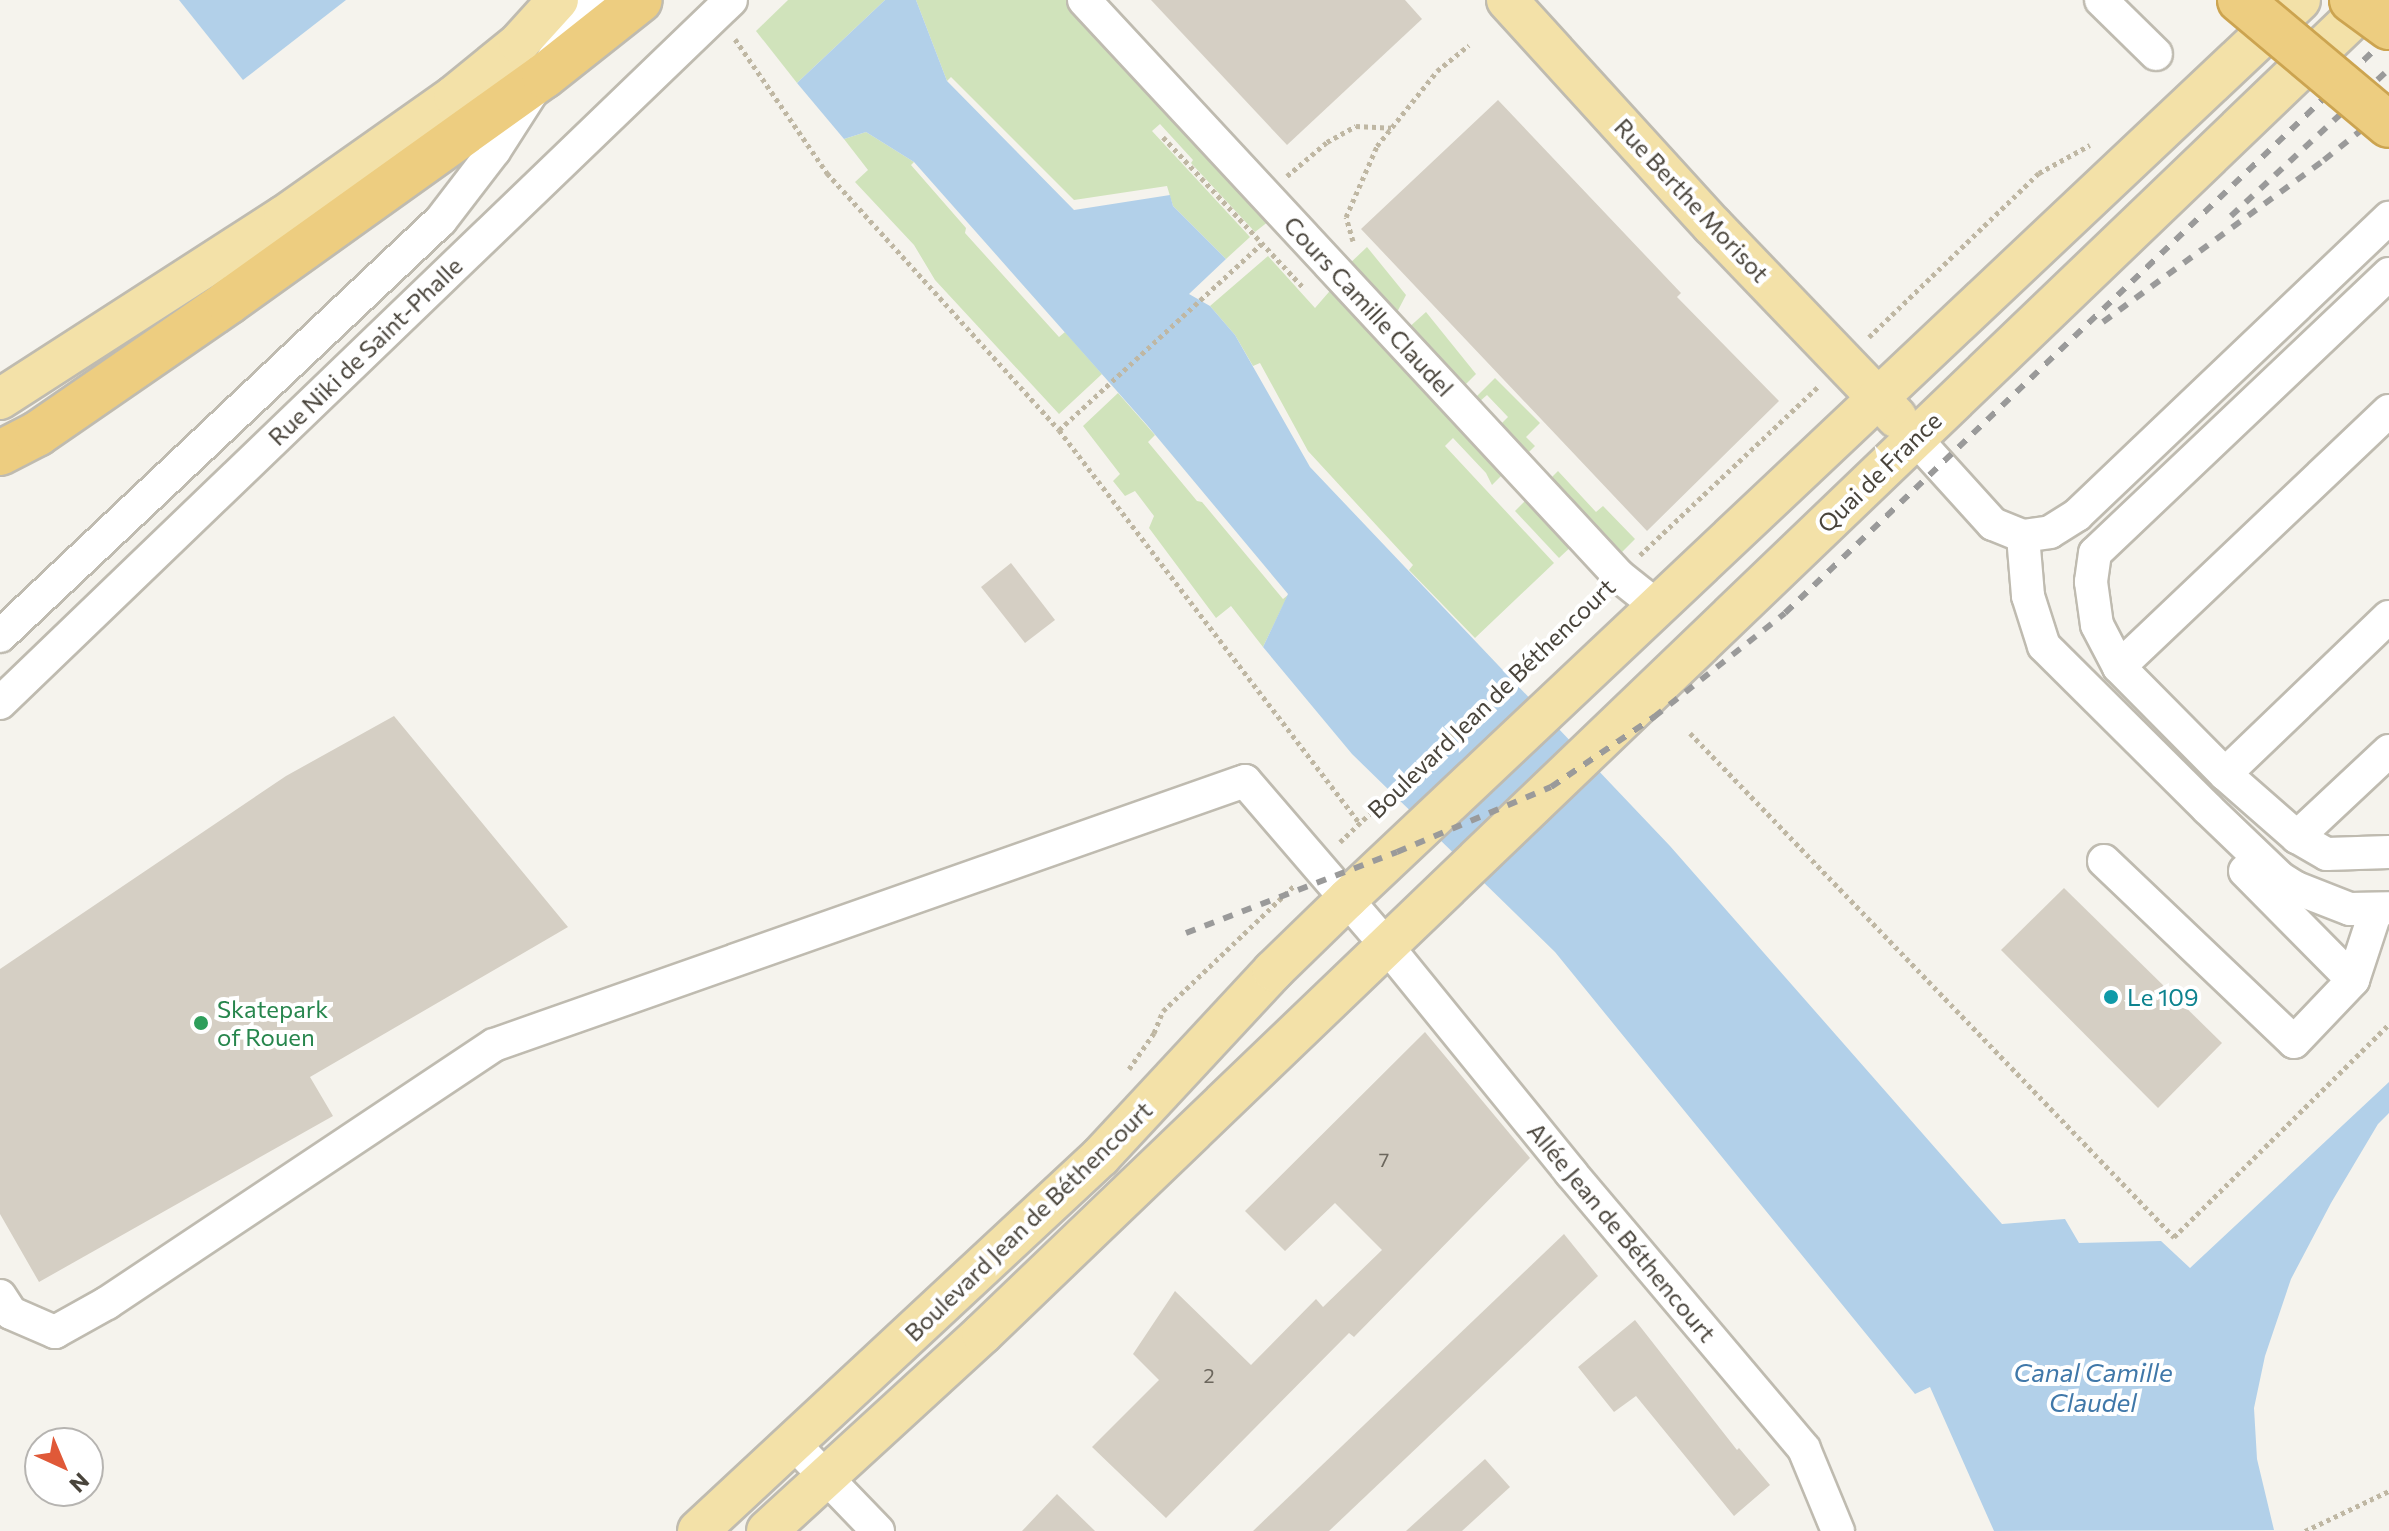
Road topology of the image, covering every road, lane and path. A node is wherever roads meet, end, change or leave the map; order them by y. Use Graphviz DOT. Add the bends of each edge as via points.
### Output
graph roads {
  1 [pos="557,0"];
  2 [pos="591,0"];
  3 [pos="640,0"];
  4 [pos="731,0"];
  5 [pos="1084,0"];
  6 [pos="1507,0"];
  7 [pos="2101,0"];
  8 [pos="2240,0"];
  9 [pos="2300,0"];
  10 [pos="2352,0"];
  11 [pos="2372,0"];
  12 [pos="2389,27"];
  13 [pos="735,38"];
  14 [pos="1469,45"];
  15 [pos="2156,54"];
  16 [pos="544,76"];
  17 [pos="2389,125"];
  18 [pos="1391,128"];
  19 [pos="1157,130"];
  20 [pos="1301,163"];
  21 [pos="2039,173"];
  22 [pos="2389,218"];
  23 [pos="1288,219"];
  24 [pos="1261,244"];
  25 [pos="1354,245"];
  26 [pos="2389,274"];
  27 [pos="1305,290"];
  28 [pos="1866,340"];
  29 [pos="1819,386"];
  30 [pos="1879,398"];
  31 [pos="0,399"];
  32 [pos="2389,411"];
  33 [pos="1059,430"];
  34 [pos="1915,438"];
  35 [pos="0,453"];
  36 [pos="2023,536"];
  37 [pos="1619,576"];
  38 [pos="1658,607"];
  39 [pos="2389,617"];
  40 [pos="2034,622"];
  41 [pos="0,636"];
  42 [pos="2119,667"];
  43 [pos="0,703"];
  44 [pos="1690,733"];
  45 [pos="2389,751"];
  46 [pos="2225,774"];
  47 [pos="1360,823"];
  48 [pos="2297,837"];
  49 [pos="2389,852"];
  50 [pos="2104,861"];
  51 [pos="1317,864"];
  52 [pos="1347,899"];
  53 [pos="2382,909"];
  54 [pos="1386,945"];
  55 [pos="2353,980"];
  56 [pos="1163,1011"];
  57 [pos="2389,1024"];
  58 [pos="0,1296"];
  59 [pos="794,1444"];
  60 [pos="826,1477"];
  61 [pos="2389,1491"];
  62 [pos="698,1531"];
  63 [pos="767,1531"];
  64 [pos="878,1531"];
  65 [pos="1838,1531"];
  66 [pos="2305,1531"];
  1 -- 31 [label="main road" via="519,43 442,104 284,216"];
  2 -- 16 [label="street, Rue Niki de Saint-Phalle"];
  3 -- 16 [label="highway"];
  4 -- 43 [label="street, Rue Niki de Saint-Phalle"];
  5 -- 23 [label="street, Cours Camille Claudel"];
  6 -- 30 [label="main road, Rue Berthe Morisot"];
  7 -- 15 [label="street"];
  8 -- 17 [label="highway, bridge"];
  9 -- 30 [label="main road"];
  10 -- 12 [label="highway, bridge"];
  11 -- 34 [label="main road, Quai de France"];
  13 -- 33 [label="path" via="827,173"];
  14 -- 18 [label="path" via="1437,71"];
  16 -- 35 [label="highway" via="170,343 37,434"];
  16 -- 41 [label="street, Rue Niki de Saint-Phalle" via="441,220"];
  18 -- 20 [label="path" via="1356,126"];
  18 -- 25 [label="path" via="1377,146 1346,217"];
  19 -- 24 [label="path"];
  21 -- 28 [label="path"];
  22 -- 36 [label="street" via="2077,515 2050,532"];
  23 -- 24 [label="path"];
  23 -- 37 [label="street, Cours Camille Claudel"];
  24 -- 27 [label="path"];
  24 -- 33 [label="path"];
  26 -- 42 [label="street" via="2095,553 2092,606"];
  29 -- 37 [label="path, Boulevard Jean de Béthencourt"];
  30 -- 34 [label="main road, Rue Berthe Morisot"];
  30 -- 38 [label="main road"];
  32 -- 42 [label="street"];
  33 -- 47 [label="path"];
  34 -- 36 [label="street" via="1993,524"];
  34 -- 54 [label="main road, Quai de France"];
  36 -- 40 [label="street"];
  37 -- 38 [label="street, Cours Camille Claudel"];
  37 -- 47 [label="path, Boulevard Jean de Béthencourt"];
  38 -- 52 [label="main road"];
  39 -- 46 [label="street"];
  40 -- 53 [label="street" via="2044,646 2280,878 2334,905"];
  40 -- 55 [label="street" via="2027,647 2035,659"];
  42 -- 46 [label="street"];
  44 -- 57 [label="path" via="2174,1237"];
  45 -- 48 [label="street"];
  46 -- 48 [label="street"];
  47 -- 51 [label="path, Boulevard Jean de Béthencourt"];
  48 -- 49 [label="street" via="2327,854"];
  50 -- 55 [label="street" via="2294,1042"];
  51 -- 52 [label="street, Allée Jean de Béthencourt"];
  51 -- 56 [label="path, Boulevard Jean de Béthencourt"];
  51 -- 58 [label="street, Allée Jean de Béthencourt" via="1245,781 494,1045 107,1303 55,1332 11,1313"];
  52 -- 54 [label="street, Allée Jean de Béthencourt"];
  52 -- 59 [label="main road, Boulevard Jean de Béthencourt" via="1101,1156"];
  53 -- 55 [label="street"];
  54 -- 60 [label="main road, Boulevard Jean de Béthencourt"];
  54 -- 65 [label="street, Allée Jean de Béthencourt" via="1804,1449"];
  59 -- 60 [label="street"];
  59 -- 62 [label="main road, Boulevard Jean de Béthencourt"];
  60 -- 63 [label="main road, Boulevard Jean de Béthencourt"];
  60 -- 64 [label="street"];
  61 -- 66 [label="path"];
}
